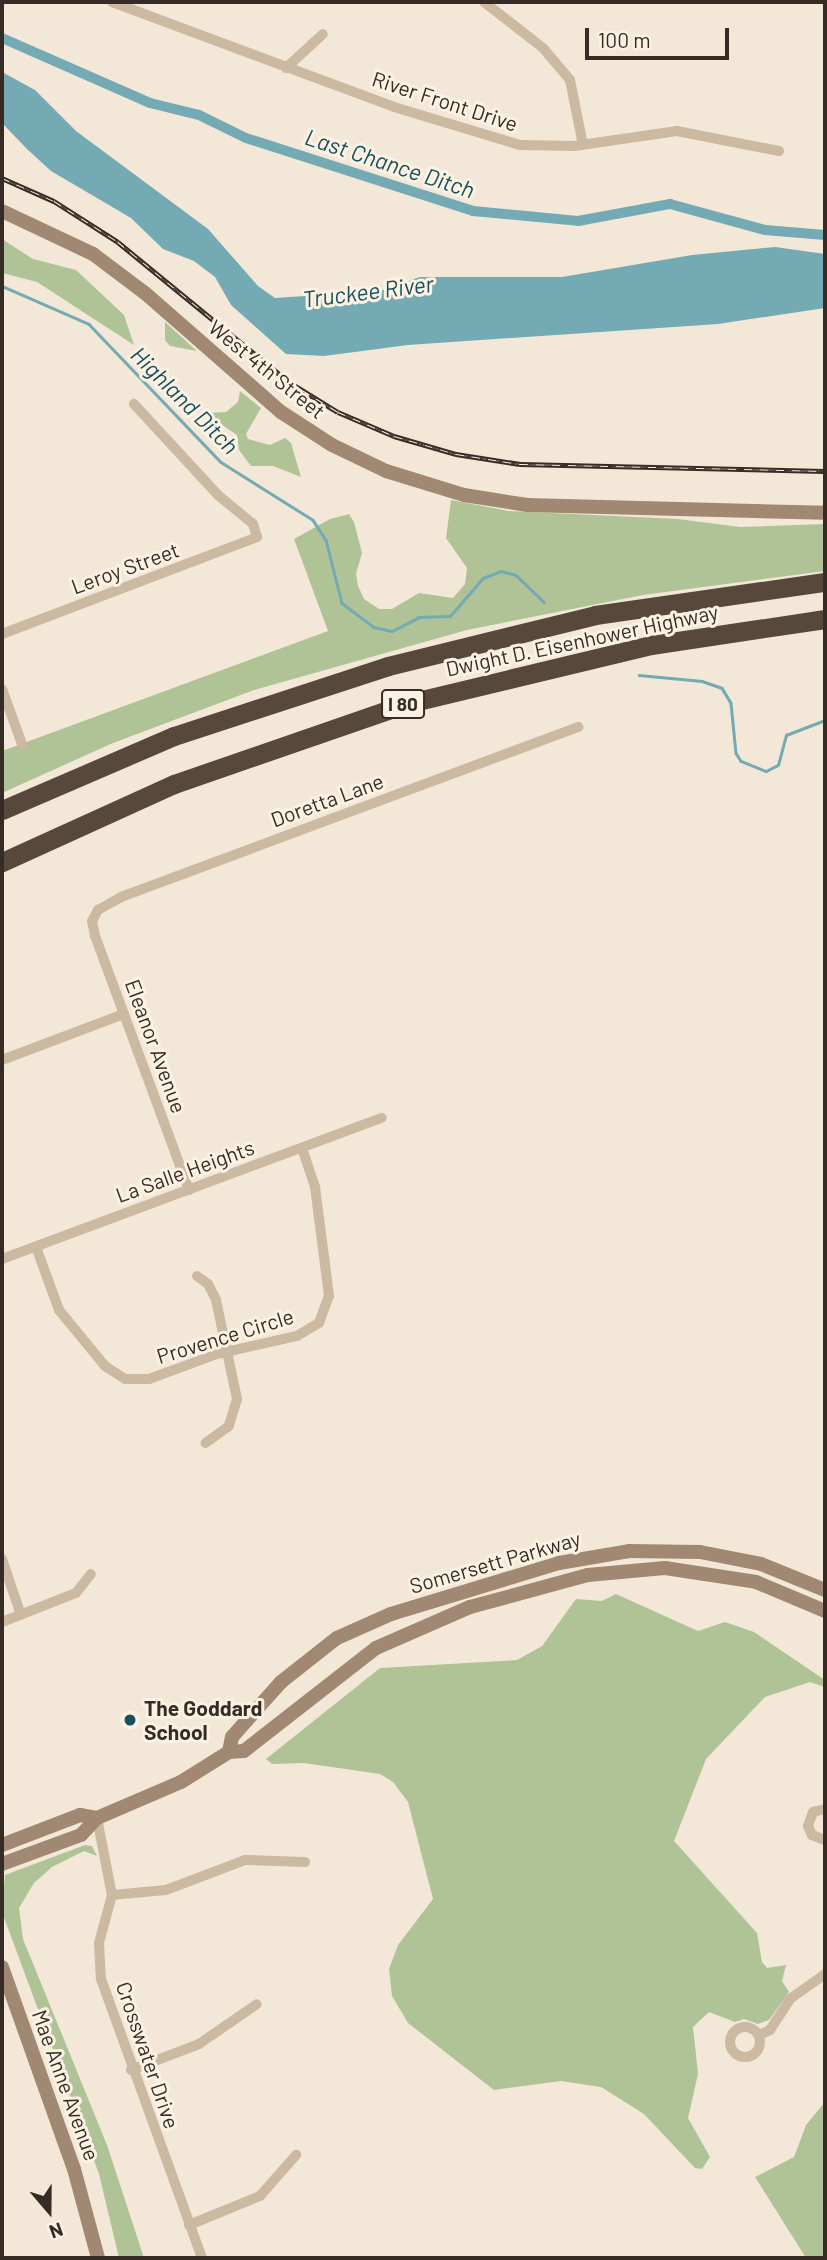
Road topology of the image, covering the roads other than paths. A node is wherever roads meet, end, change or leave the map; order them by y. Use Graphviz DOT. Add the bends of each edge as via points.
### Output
graph roads {
  1 [pos="112,2"];
  2 [pos="148,2"];
  3 [pos="484,2"];
  4 [pos="138,12"];
  5 [pos="323,34"];
  6 [pos="286,68"];
  7 [pos="583,145"];
  8 [pos="779,151"];
  9 [pos="2,211"];
  10 [pos="134,404"];
  11 [pos="825,513"];
  12 [pos="825,582"];
  13 [pos="825,619"];
  14 [pos="2,634"];
  15 [pos="2,689"];
  16 [pos="578,727"];
  17 [pos="22,744"];
  18 [pos="2,810"];
  19 [pos="2,862"];
  20 [pos="94,915"];
  21 [pos="124,1014"];
  22 [pos="2,1060"];
  23 [pos="382,1118"];
  24 [pos="302,1148"];
  25 [pos="189,1190"];
  26 [pos="36,1247"];
  27 [pos="2,1259"];
  28 [pos="197,1276"];
  29 [pos="227,1351"];
  30 [pos="206,1443"];
  31 [pos="2,1559"];
  32 [pos="91,1574"];
  33 [pos="825,1590"];
  34 [pos="825,1611"];
  35 [pos="21,1615"];
  36 [pos="2,1622"];
  37 [pos="229,1752"];
  38 [pos="825,1809"];
  39 [pos="97,1818"];
  40 [pos="825,1840"];
  41 [pos="2,1846"];
  42 [pos="305,1862"];
  43 [pos="2,1864"];
  44 [pos="113,1895"];
  45 [pos="2,1967"];
  46 [pos="825,1975"];
  47 [pos="257,2004"];
  48 [pos="759,2035"];
  49 [pos="131,2070"];
  50 [pos="296,2155"];
  51 [pos="189,2225"];
  52 [pos="97,2258"];
  53 [pos="202,2258"];
  1 -- 4 [label="street, River Front Drive"];
  2 -- 4 [label="street"];
  3 -- 7 [label="street" via="543,48 570,80"];
  4 -- 6 [label="street, River Front Drive"];
  5 -- 6 [label="street"];
  6 -- 7 [label="street, River Front Drive" via="487,137 542,149"];
  7 -- 8 [label="street, River Front Drive" via="677,131"];
  9 -- 11 [label="main road, West 4th Street" via="102,260 281,412 332,445 386,471 464,495 527,505"];
  10 -- 14 [label="street, Leroy Street" via="259,534 246,545"];
  12 -- 18 [label="highway, Dwight D. Eisenhower Highway / I 80" via="595,615 387,666 174,736"];
  13 -- 19 [label="highway, Dwight D. Eisenhower Highway / I 80" via="651,645 405,704 186,780"];
  15 -- 17 [label="street"];
  16 -- 20 [label="street, Doretta Lane" via="121,897"];
  20 -- 21 [label="street, Eleanor Avenue" via="95,936"];
  21 -- 22 [label="street"];
  21 -- 25 [label="street, Eleanor Avenue"];
  23 -- 24 [label="street, La Salle Heights"];
  24 -- 25 [label="street, La Salle Heights"];
  24 -- 29 [label="street, Provence Circle" via="319,1206 328,1306 319,1323 305,1333"];
  25 -- 26 [label="street, La Salle Heights"];
  26 -- 27 [label="street, La Salle Heights"];
  26 -- 29 [label="street, Provence Circle" via="59,1310 117,1376 142,1381"];
  28 -- 29 [label="street" via="212,1291"];
  29 -- 30 [label="street" via="236,1410 229,1426"];
  31 -- 35 [label="street"];
  32 -- 35 [label="street" via="76,1593"];
  33 -- 37 [label="main road, Somersett Parkway" via="761,1564 700,1552 629,1551 559,1563 352,1630 317,1651 281,1682 232,1737"];
  34 -- 37 [label="main road, Somersett Parkway" via="768,1586 709,1572 638,1568 588,1575 470,1607 398,1636 356,1661 244,1751"];
  35 -- 36 [label="street"];
  37 -- 39 [label="main road, Somersett Parkway" via="166,1790"];
  38 -- 40 [label="street" via="813,1812 808,1826 812,1836"];
  39 -- 41 [label="main road, Somersett Parkway" via="80,1815"];
  39 -- 43 [label="main road, Somersett Parkway" via="80,1835"];
  39 -- 44 [label="street, Crosswater Drive"];
  42 -- 44 [label="street" via="245,1860 166,1890"];
  44 -- 49 [label="street, Crosswater Drive" via="99,1942 101,1979"];
  45 -- 52 [label="main road, Mae Anne Avenue" via="74,2169"];
  46 -- 48 [label="street" via="790,1999 770,2030"];
  47 -- 49 [label="street" via="199,2044"];
  49 -- 51 [label="street, Crosswater Drive"];
  50 -- 51 [label="street" via="260,2196"];
  51 -- 53 [label="street, Crosswater Drive"];
}
